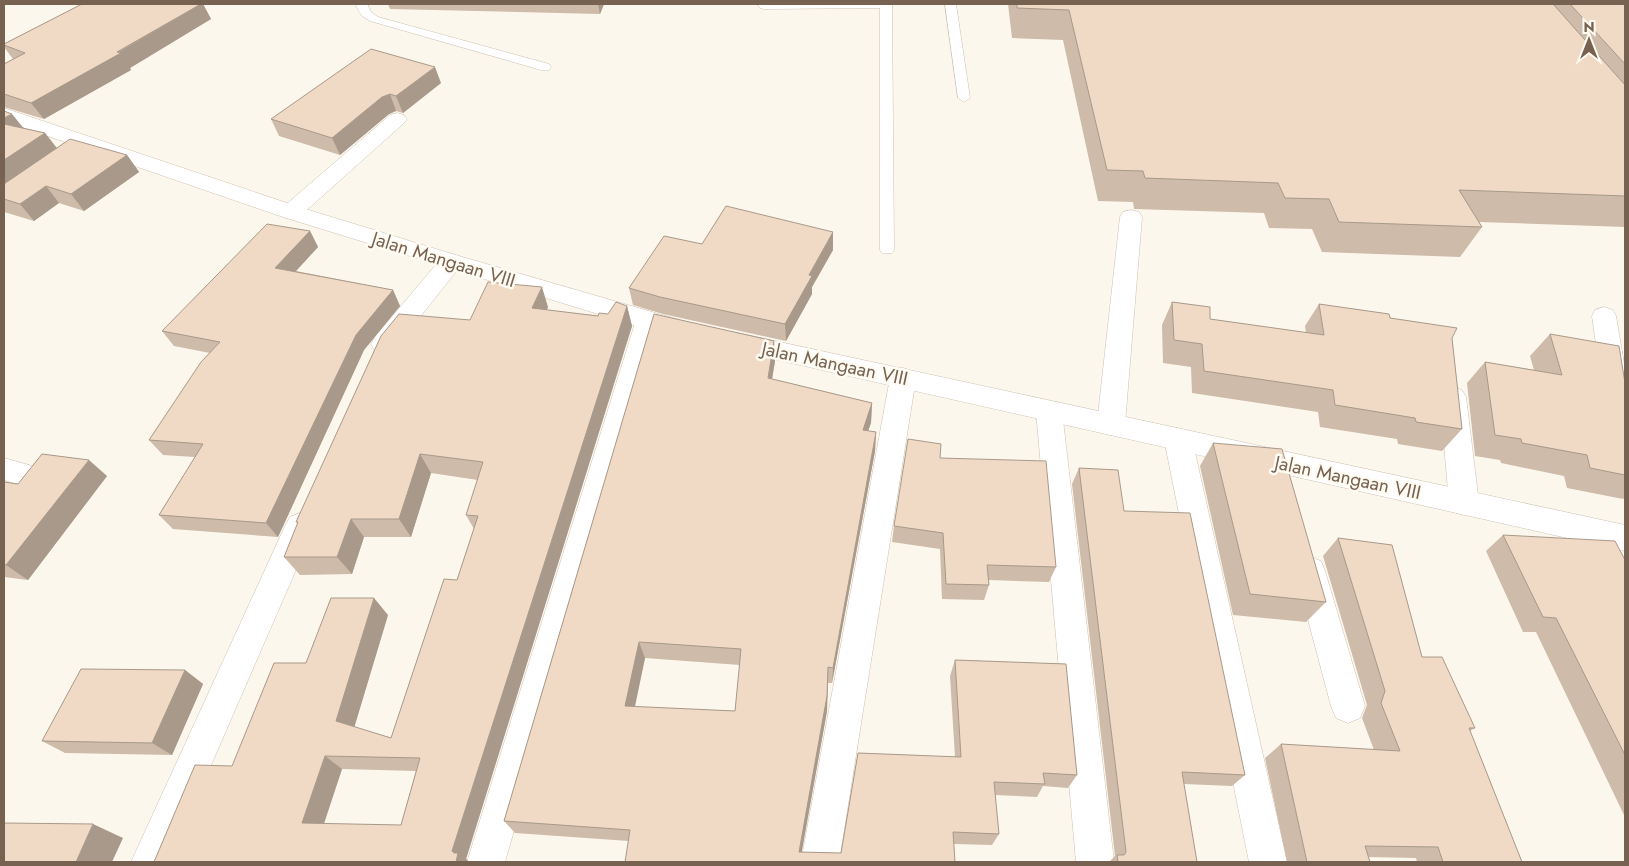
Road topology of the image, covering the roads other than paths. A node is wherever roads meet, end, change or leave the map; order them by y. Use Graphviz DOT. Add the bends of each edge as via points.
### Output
graph roads {
  1 [pos="364,4"];
  2 [pos="886,4"];
  3 [pos="950,4"];
  4 [pos="764,6"];
  5 [pos="545,66"];
  6 [pos="964,98"];
  7 [pos="4,114"];
  8 [pos="397,118"];
  9 [pos="87,142"];
  10 [pos="64,157"];
  11 [pos="292,212"];
  12 [pos="1131,217"];
  13 [pos="887,250"];
  14 [pos="451,262"];
  15 [pos="1604,316"];
  16 [pos="648,320"];
  17 [pos="370,369"];
  18 [pos="1450,371"];
  19 [pos="903,378"];
  20 [pos="1049,410"];
  21 [pos="1111,424"];
  22 [pos="1178,439"];
  23 [pos="1625,452"];
  24 [pos="4,469"];
  25 [pos="33,477"];
  26 [pos="310,503"];
  27 [pos="1464,503"];
  28 [pos="1625,538"];
  29 [pos="1302,546"];
  30 [pos="1348,706"];
  31 [pos="150,862"];
  32 [pos="486,862"];
  33 [pos="820,862"];
  34 [pos="1095,862"];
  35 [pos="1268,862"];
  1 -- 5 [label="lane" via="366,14 374,19"];
  2 -- 4 [label="lane"];
  2 -- 13 [label="lane"];
  3 -- 6 [label="lane"];
  7 -- 9 [label="street, Jalan Mangaan VIII"];
  8 -- 11 [label="street"];
  9 -- 10 [label="street"];
  9 -- 11 [label="street, Jalan Mangaan VIII"];
  11 -- 14 [label="street, Jalan Mangaan VIII"];
  12 -- 21 [label="street"];
  14 -- 16 [label="street, Jalan Mangaan VIII"];
  14 -- 17 [label="street" via="379,351"];
  15 -- 23 [label="street"];
  16 -- 19 [label="street, Jalan Mangaan VIII"];
  16 -- 32 [label="street"];
  18 -- 27 [label="street"];
  19 -- 20 [label="street, Jalan Mangaan VIII"];
  19 -- 33 [label="street"];
  20 -- 21 [label="street, Jalan Mangaan VIII"];
  20 -- 34 [label="street"];
  21 -- 22 [label="street, Jalan Mangaan VIII"];
  22 -- 27 [label="street, Jalan Mangaan VIII" via="1283,476"];
  22 -- 35 [label="street"];
  24 -- 25 [label="street"];
  26 -- 31 [label="street"];
  27 -- 28 [label="street, Jalan Mangaan VIII"];
  29 -- 30 [label="street"];
}
